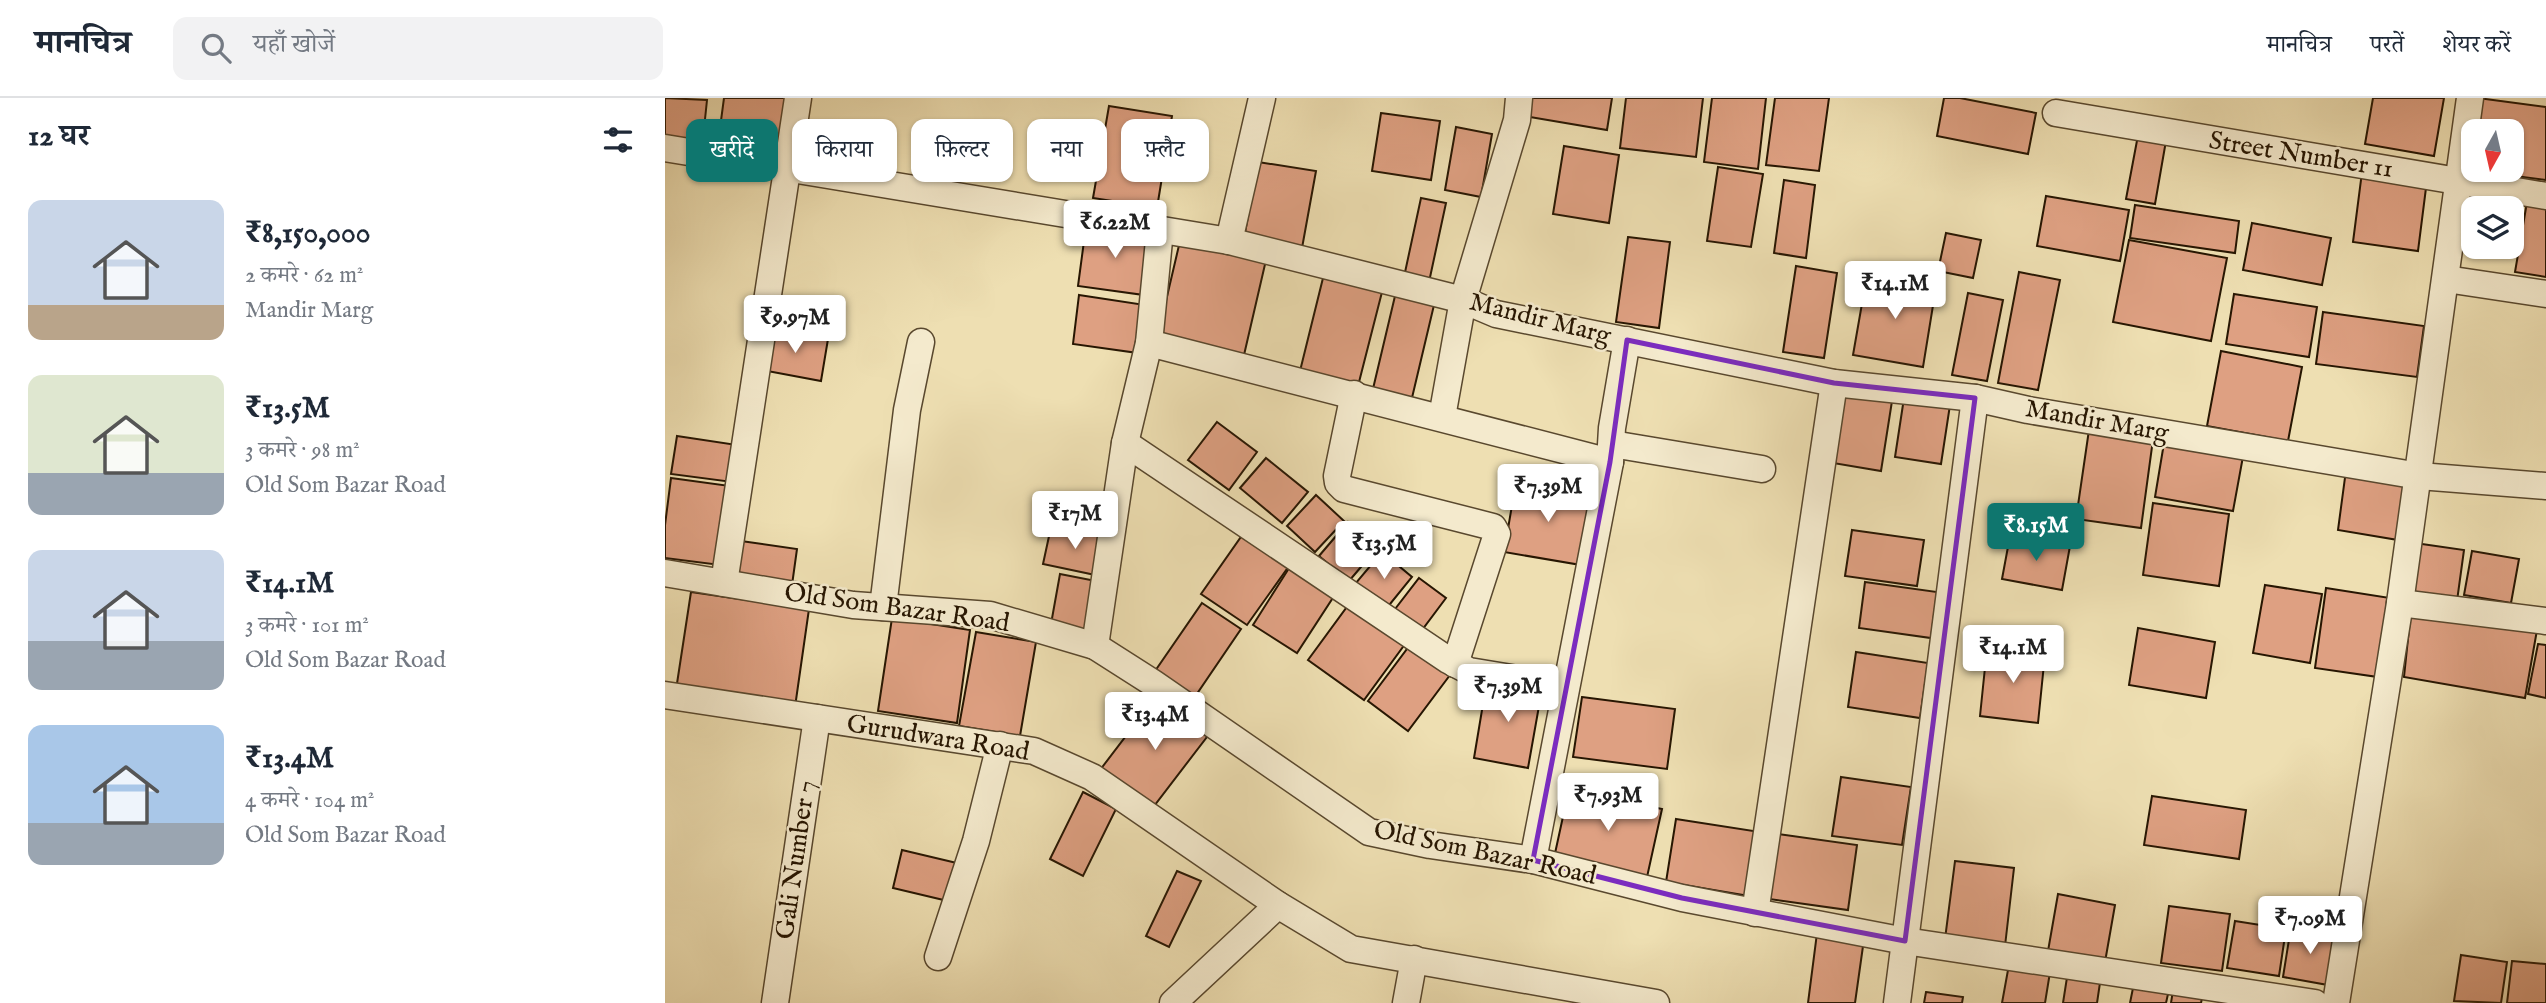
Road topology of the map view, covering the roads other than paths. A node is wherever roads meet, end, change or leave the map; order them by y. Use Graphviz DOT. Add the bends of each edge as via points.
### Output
graph roads {
  1 [pos="798,98"];
  2 [pos="1262,98"];
  3 [pos="1519,98"];
  4 [pos="2470,98"];
  5 [pos="2056,113"];
  6 [pos="665,148"];
  7 [pos="789,167"];
  8 [pos="2460,181"];
  9 [pos="2546,196"];
  10 [pos="1160,230"];
  11 [pos="1229,241"];
  12 [pos="2446,279"];
  13 [pos="2546,294"];
  14 [pos="1463,300"];
  15 [pos="1627,340"];
  16 [pos="921,342"];
  17 [pos="1149,343"];
  18 [pos="1834,383"];
  19 [pos="1354,394"];
  20 [pos="1975,398"];
  21 [pos="1442,417"];
  22 [pos="1125,443"];
  23 [pos="1611,453"];
  24 [pos="1762,469"];
  25 [pos="2419,476"];
  26 [pos="2546,486"];
  27 [pos="665,573"];
  28 [pos="724,583"];
  29 [pos="2400,603"];
  30 [pos="883,607"];
  31 [pos="2546,621"];
  32 [pos="1095,646"];
  33 [pos="1455,664"];
  34 [pos="1565,688"];
  35 [pos="665,695"];
  36 [pos="817,718"];
  37 [pos="1000,745"];
  38 [pos="1533,860"];
  39 [pos="1278,905"];
  40 [pos="1755,913"];
  41 [pos="1905,941"];
  42 [pos="938,957"];
  43 [pos="1413,960"];
  44 [pos="1576,996"];
  45 [pos="775,1003"];
  46 [pos="1173,1003"];
  47 [pos="1406,1003"];
  48 [pos="1656,1003"];
  49 [pos="1897,1003"];
  50 [pos="2315,1003"];
  51 [pos="2336,1003"];
  1 -- 7 [label="street"];
  2 -- 11 [label="street"];
  3 -- 14 [label="street" via="1517,120"];
  4 -- 8 [label="street"];
  5 -- 8 [label="street, Street Number 11"];
  6 -- 7 [label="street, Mandir Marg"];
  7 -- 10 [label="street, Mandir Marg"];
  7 -- 28 [label="street"];
  8 -- 9 [label="street, Street Number 11"];
  8 -- 12 [label="street"];
  10 -- 11 [label="street, Mandir Marg"];
  10 -- 17 [label="street"];
  11 -- 14 [label="street, Mandir Marg"];
  12 -- 13 [label="street"];
  12 -- 25 [label="street"];
  14 -- 15 [label="street, Mandir Marg" via="1496,314"];
  14 -- 21 [label="street"];
  15 -- 18 [label="street, Mandir Marg"];
  15 -- 23 [label="street"];
  16 -- 30 [label="street" via="907,410"];
  17 -- 19 [label="street"];
  17 -- 22 [label="street"];
  18 -- 20 [label="street, Mandir Marg"];
  18 -- 40 [label="street"];
  19 -- 21 [label="street"];
  19 -- 33 [label="street" via="1337,476 1344,489 1493,527 1497,534"];
  20 -- 25 [label="street, Mandir Marg"];
  20 -- 41 [label="street"];
  21 -- 23 [label="street"];
  22 -- 32 [label="street"];
  22 -- 33 [label="street"];
  23 -- 24 [label="street"];
  23 -- 34 [label="street"];
  25 -- 26 [label="street, Mandir Marg"];
  25 -- 29 [label="street"];
  27 -- 28 [label="street, Old Som Bazar Road"];
  28 -- 30 [label="street, Old Som Bazar Road"];
  29 -- 31 [label="street"];
  29 -- 51 [label="street"];
  30 -- 32 [label="street, Old Som Bazar Road" via="990,615"];
  32 -- 38 [label="street, Old Som Bazar Road" via="1369,832"];
  33 -- 34 [label="street" via="1469,671"];
  34 -- 38 [label="street"];
  35 -- 36 [label="street, Gurudwara Road"];
  36 -- 37 [label="street, Gurudwara Road"];
  36 -- 45 [label="street, Gali Number 7"];
  37 -- 39 [label="street, Gurudwara Road" via="1034,751 1091,777"];
  37 -- 42 [label="street" via="976,841"];
  38 -- 40 [label="street, Old Som Bazar Road"];
  39 -- 43 [label="street, Gurudwara Road" via="1351,949"];
  39 -- 46 [label="street"];
  40 -- 41 [label="street, Old Som Bazar Road"];
  41 -- 49 [label="street"];
  41 -- 50 [label="street, Old Som Bazar Road"];
  43 -- 44 [label="street, Gurudwara Road"];
  43 -- 47 [label="street"];
  44 -- 48 [label="street, Gurudwara Road"];
}
